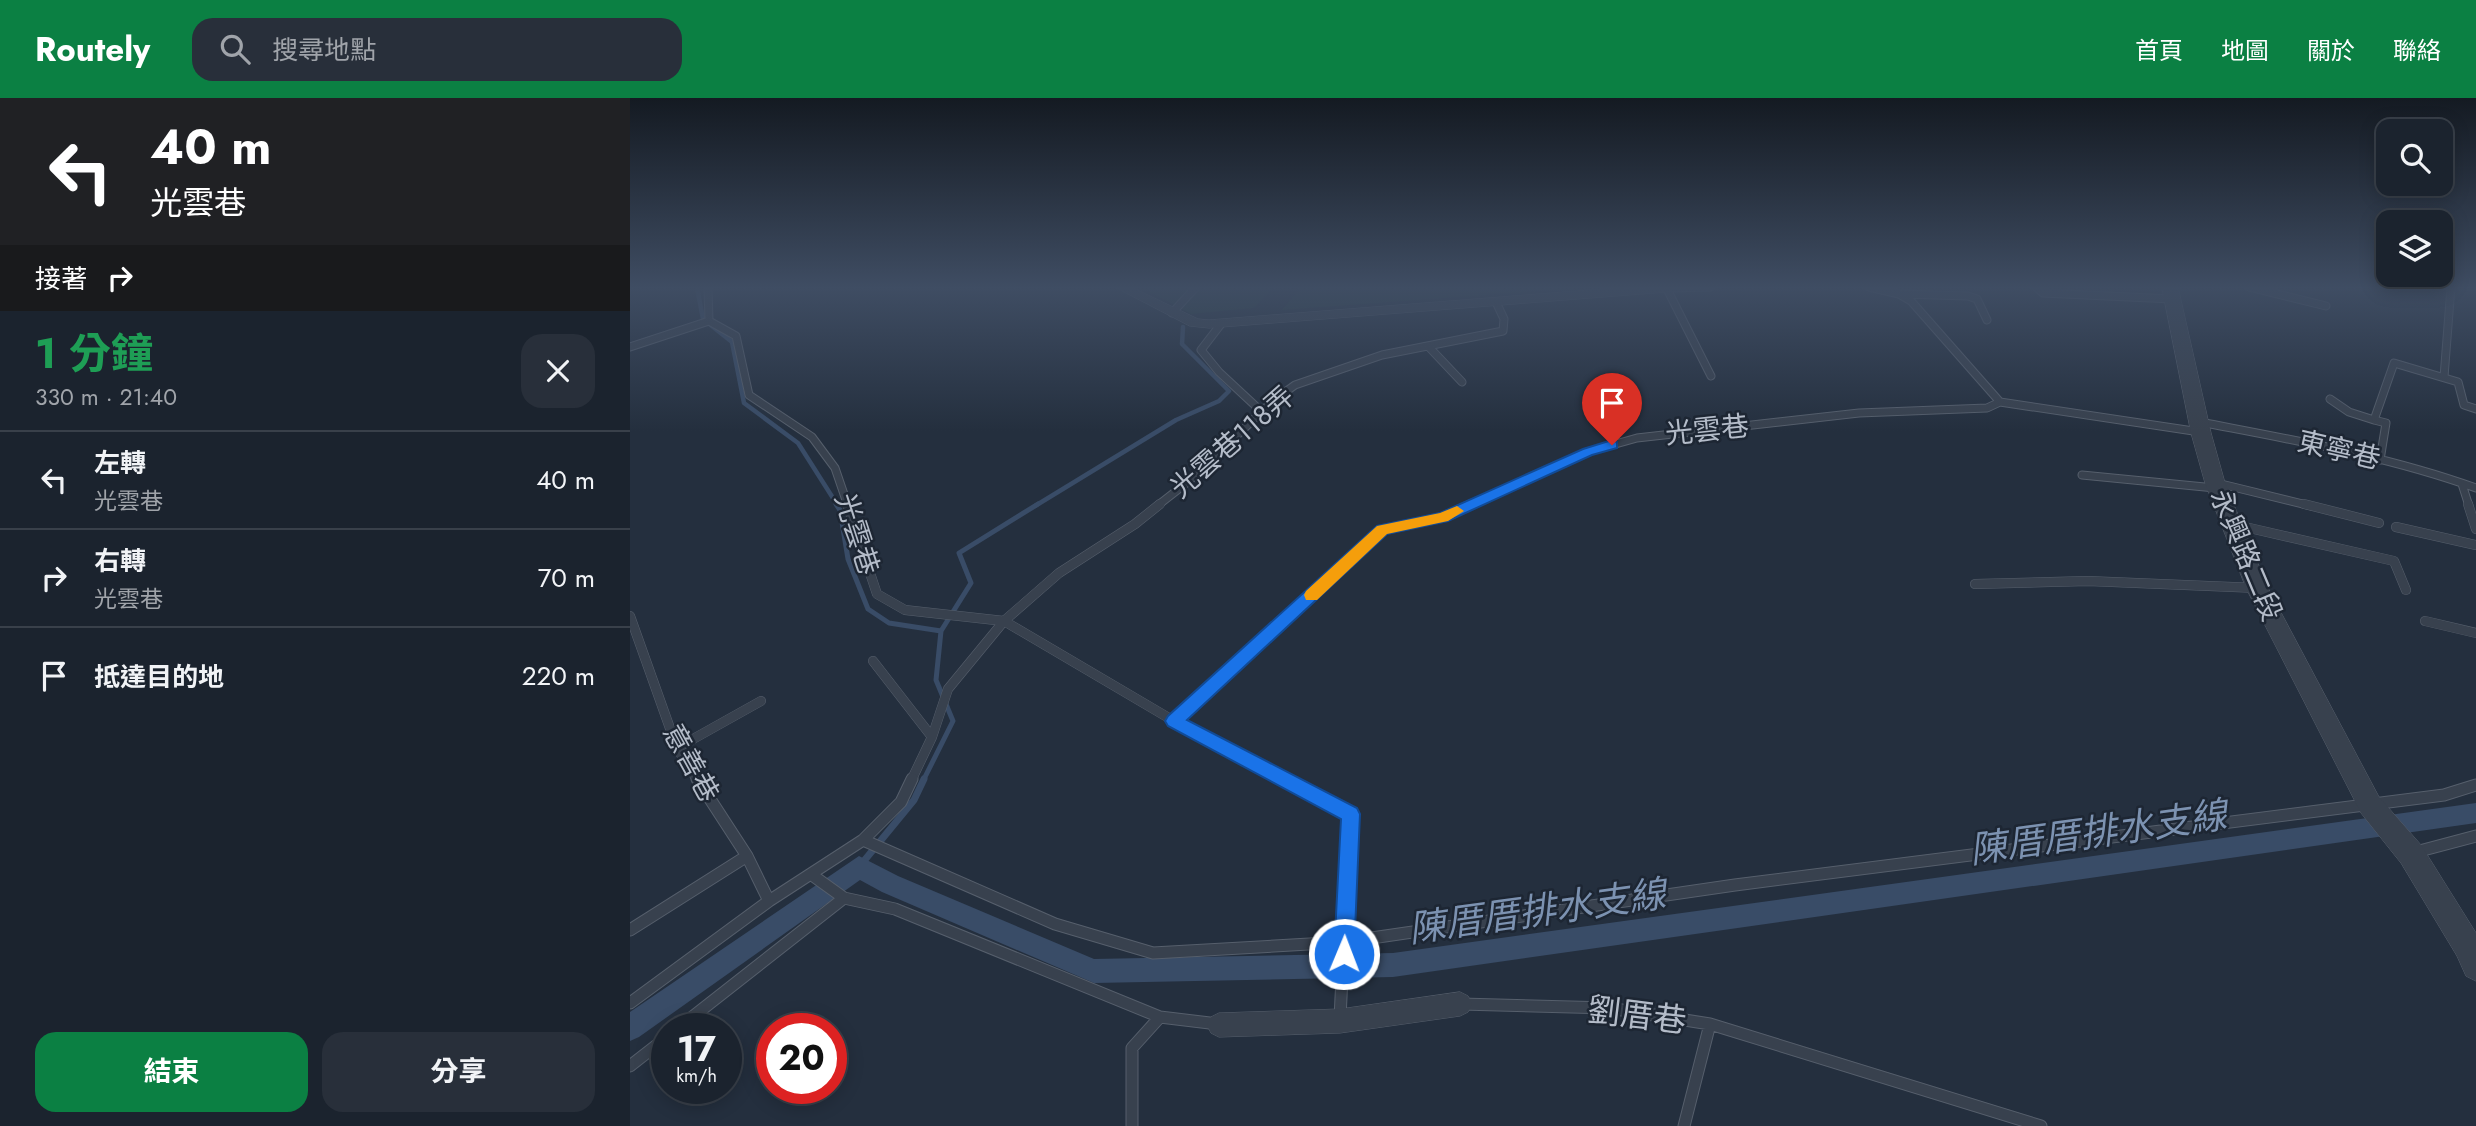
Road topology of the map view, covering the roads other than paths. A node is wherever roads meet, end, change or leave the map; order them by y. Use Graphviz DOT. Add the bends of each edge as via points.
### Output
graph roads {
  1 [pos="666,335"];
  2 [pos="734,335"];
  3 [pos="1213,335"];
  4 [pos="1483,335"];
  5 [pos="1689,335"];
  6 [pos="1941,335"];
  7 [pos="2180,335"];
  8 [pos="2447,335"];
  9 [pos="1428,346"];
  10 [pos="630,347"];
  11 [pos="1710,376"];
  12 [pos="2444,377"];
  13 [pos="1462,382"];
  14 [pos="2330,399"];
  15 [pos="2000,402"];
  16 [pos="2476,408"];
  17 [pos="1262,412"];
  18 [pos="2374,420"];
  19 [pos="2201,427"];
  20 [pos="2380,460"];
  21 [pos="2082,475"];
  22 [pos="2462,484"];
  23 [pos="2216,485"];
  24 [pos="2476,488"];
  25 [pos="2379,523"];
  26 [pos="2232,524"];
  27 [pos="2396,527"];
  28 [pos="2476,529"];
  29 [pos="2476,545"];
  30 [pos="1975,584"];
  31 [pos="2257,588"];
  32 [pos="2406,590"];
  33 [pos="630,616"];
  34 [pos="1004,621"];
  35 [pos="2425,621"];
  36 [pos="2476,633"];
  37 [pos="873,661"];
  38 [pos="761,701"];
  39 [pos="1174,721"];
  40 [pos="932,737"];
  41 [pos="677,748"];
  42 [pos="2476,785"];
  43 [pos="2370,805"];
  44 [pos="2476,836"];
  45 [pos="863,840"];
  46 [pos="2411,854"];
  47 [pos="747,856"];
  48 [pos="812,875"];
  49 [pos="844,898"];
  50 [pos="769,901"];
  51 [pos="630,930"];
  52 [pos="1344,948"];
  53 [pos="2476,966"];
  54 [pos="630,1003"];
  55 [pos="1460,1003"];
  56 [pos="697,1013"];
  57 [pos="1160,1017"];
  58 [pos="1340,1021"];
  59 [pos="1710,1024"];
  60 [pos="1220,1025"];
  61 [pos="651,1050"];
  62 [pos="630,1066"];
  63 [pos="1132,1126"];
  64 [pos="1684,1126"];
  65 [pos="2041,1126"];
  1 -- 10 [label="lane"];
  2 -- 34 [label="lane, 光雲巷" via="749,395 812,436 835,468 877,594 905,610"];
  3 -- 17 [label="lane" via="1201,350"];
  4 -- 9 [label="lane, 光雲巷118弄"];
  5 -- 11 [label="lane"];
  6 -- 15 [label="lane"];
  7 -- 19 [label="street, 永興路二段"];
  8 -- 12 [label="lane"];
  9 -- 13 [label="lane"];
  9 -- 17 [label="lane, 光雲巷118弄" via="1382,355 1295,385"];
  12 -- 16 [label="lane" via="2458,382 2464,405"];
  12 -- 18 [label="lane" via="2394,363"];
  14 -- 18 [label="lane" via="2349,412"];
  15 -- 19 [label="lane, 光雲巷"];
  15 -- 39 [label="lane, 光雲巷" via="1987,408 1859,413 1637,438 1587,452 1443,517 1383,530"];
  17 -- 34 [label="lane, 光雲巷118弄" via="1189,481 1135,524 1059,573"];
  18 -- 20 [label="lane" via="2386,423"];
  19 -- 20 [label="lane, 東寧巷" via="2326,446"];
  19 -- 23 [label="street, 永興路二段"];
  20 -- 22 [label="lane, 東寧巷"];
  21 -- 23 [label="lane"];
  22 -- 24 [label="lane, 東寧巷"];
  22 -- 28 [label="lane"];
  23 -- 25 [label="lane"];
  23 -- 26 [label="street, 永興路二段"];
  26 -- 31 [label="street, 永興路二段"];
  26 -- 32 [label="lane" via="2394,561"];
  27 -- 29 [label="lane"];
  30 -- 31 [label="lane" via="2088,581"];
  31 -- 43 [label="street, 永興路二段"];
  33 -- 41 [label="lane, 意善巷"];
  34 -- 39 [label="lane, 光雲巷"];
  34 -- 40 [label="lane" via="948,689"];
  35 -- 36 [label="lane"];
  37 -- 40 [label="lane"];
  38 -- 41 [label="lane"];
  39 -- 52 [label="lane, 光雲巷" via="1350,814"];
  40 -- 45 [label="lane" via="901,802"];
  41 -- 47 [label="lane, 意善巷"];
  42 -- 43 [label="lane" via="2444,796"];
  43 -- 46 [label="street, 永興路二段"];
  43 -- 52 [label="lane" via="1735,886"];
  44 -- 46 [label="lane"];
  45 -- 48 [label="lane"];
  45 -- 52 [label="lane" via="1055,924 1153,953"];
  46 -- 53 [label="street, 永興路二段"];
  47 -- 50 [label="lane, 意善巷"];
  47 -- 51 [label="lane"];
  48 -- 49 [label="lane"];
  48 -- 50 [label="lane"];
  49 -- 56 [label="lane"];
  49 -- 57 [label="lane" via="895,909"];
  50 -- 54 [label="lane"];
  52 -- 58 [label="lane"];
  55 -- 58 [label="street, 劉厝巷"];
  55 -- 59 [label="lane, 劉厝巷" via="1609,1008"];
  57 -- 60 [label="lane"];
  57 -- 63 [label="lane" via="1132,1048"];
  58 -- 60 [label="street, 劉厝巷"];
  59 -- 64 [label="lane"];
  59 -- 65 [label="lane, 劉厝巷"];
  61 -- 62 [label="lane"];
}
